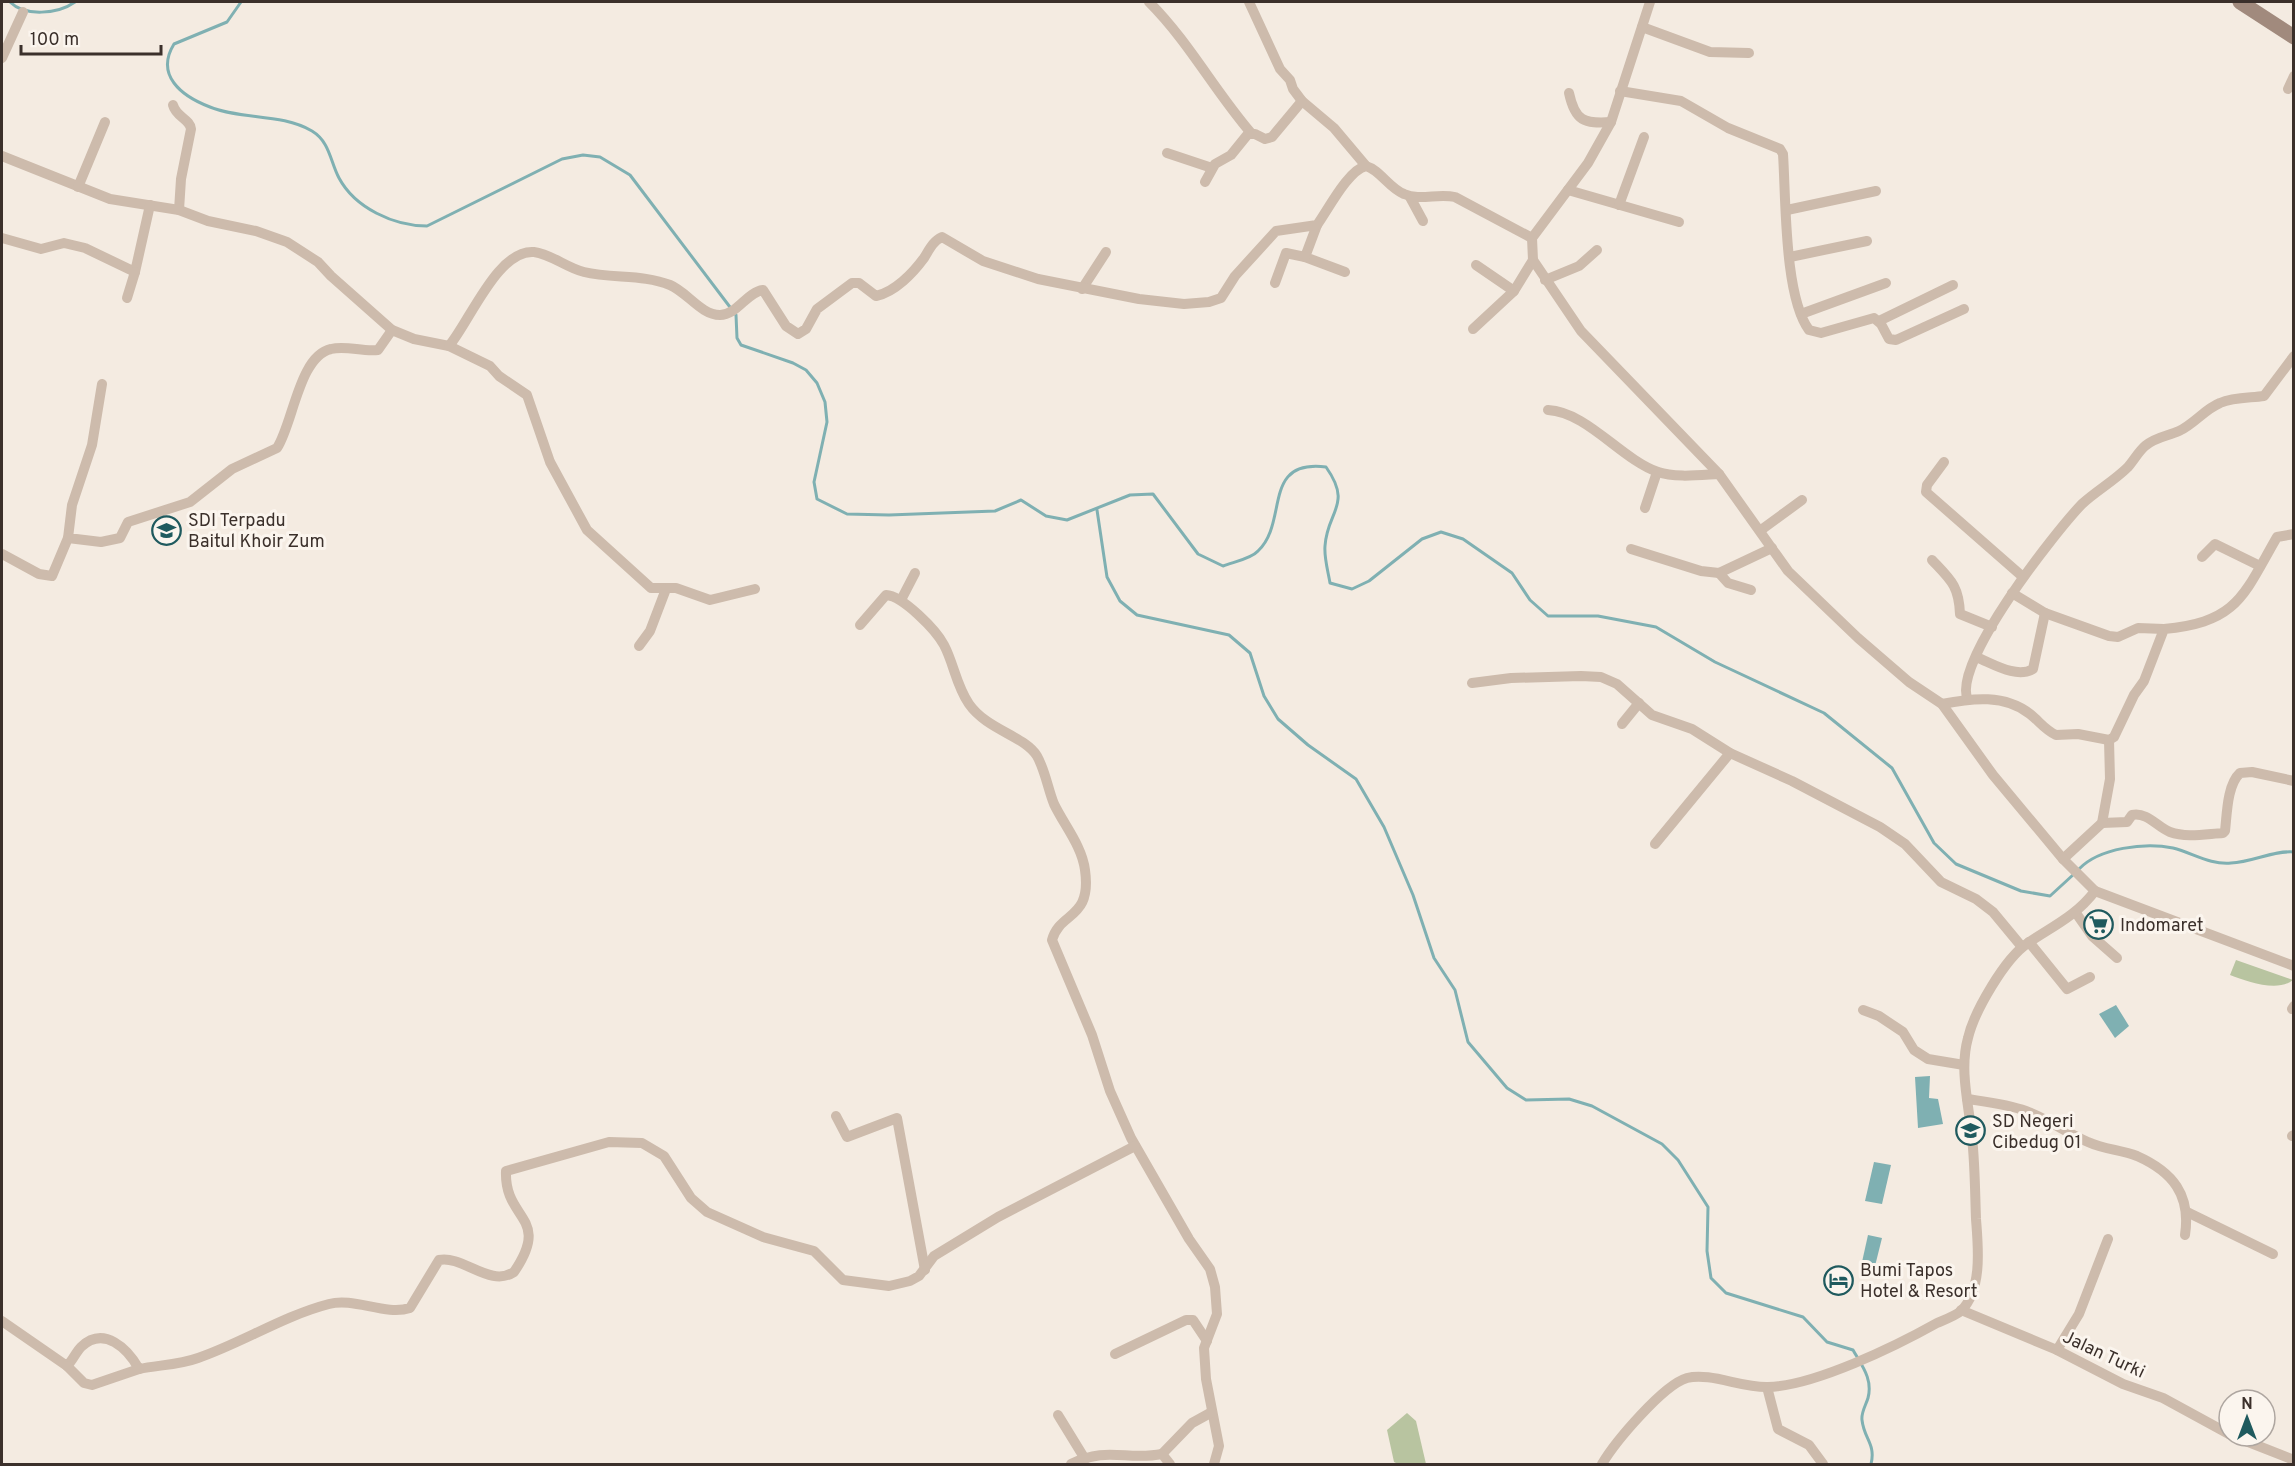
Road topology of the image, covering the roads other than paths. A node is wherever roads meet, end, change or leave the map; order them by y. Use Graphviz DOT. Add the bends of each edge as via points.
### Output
graph roads {
  1 [pos="1149,2"];
  2 [pos="1249,2"];
  3 [pos="1650,2"];
  4 [pos="2240,2"];
  5 [pos="22,12"];
  6 [pos="1642,27"];
  7 [pos="2294,37"];
  8 [pos="1749,53"];
  9 [pos="2,58"];
  10 [pos="2294,76"];
  11 [pos="2288,89"];
  12 [pos="1620,91"];
  13 [pos="1569,93"];
  14 [pos="1302,101"];
  15 [pos="172,105"];
  16 [pos="105,122"];
  17 [pos="1611,122"];
  18 [pos="1251,133"];
  19 [pos="1644,137"];
  20 [pos="1167,153"];
  21 [pos="2,156"];
  22 [pos="1366,166"];
  23 [pos="1212,168"];
  24 [pos="1205,182"];
  25 [pos="78,187"];
  26 [pos="1568,190"];
  27 [pos="1876,191"];
  28 [pos="1410,196"];
  29 [pos="1619,205"];
  30 [pos="150,206"];
  31 [pos="179,210"];
  32 [pos="1787,210"];
  33 [pos="1423,221"];
  34 [pos="1679,222"];
  35 [pos="1317,225"];
  36 [pos="2,238"];
  37 [pos="1532,238"];
  38 [pos="1867,241"];
  39 [pos="1598,250"];
  40 [pos="1106,252"];
  41 [pos="1305,257"];
  42 [pos="1790,257"];
  43 [pos="1533,260"];
  44 [pos="1476,265"];
  45 [pos="135,272"];
  46 [pos="1345,272"];
  47 [pos="1545,280"];
  48 [pos="1275,283"];
  49 [pos="1886,283"];
  50 [pos="1953,285"];
  51 [pos="1082,289"];
  52 [pos="1514,291"];
  53 [pos="126,298"];
  54 [pos="1964,309"];
  55 [pos="1801,314"];
  56 [pos="1879,321"];
  57 [pos="1473,329"];
  58 [pos="392,330"];
  59 [pos="449,346"];
  60 [pos="2294,357"];
  61 [pos="102,384"];
  62 [pos="1548,410"];
  63 [pos="1944,462"];
  64 [pos="1657,472"];
  65 [pos="1719,474"];
  66 [pos="1802,500"];
  67 [pos="1645,508"];
  68 [pos="1761,530"];
  69 [pos="2293,533"];
  70 [pos="68,538"];
  71 [pos="1772,548"];
  72 [pos="1631,549"];
  73 [pos="2,554"];
  74 [pos="2202,557"];
  75 [pos="1932,560"];
  76 [pos="2260,566"];
  77 [pos="915,573"];
  78 [pos="1719,573"];
  79 [pos="2023,577"];
  80 [pos="666,589"];
  81 [pos="755,589"];
  82 [pos="1751,590"];
  83 [pos="2012,593"];
  84 [pos="901,600"];
  85 [pos="2045,612"];
  86 [pos="860,625"];
  87 [pos="1992,627"];
  88 [pos="2164,629"];
  89 [pos="639,646"];
  90 [pos="1976,657"];
  91 [pos="1472,683"];
  92 [pos="1968,700"];
  93 [pos="1639,704"];
  94 [pos="1942,704"];
  95 [pos="1622,724"];
  96 [pos="2109,740"];
  97 [pos="1730,753"];
  98 [pos="2294,781"];
  99 [pos="2102,823"];
  100 [pos="1655,844"];
  101 [pos="2063,859"];
  102 [pos="2095,891"];
  103 [pos="2076,913"];
  104 [pos="2026,945"];
  105 [pos="2117,958"];
  106 [pos="2294,966"];
  107 [pos="2090,977"];
  108 [pos="1863,1010"];
  109 [pos="1964,1065"];
  110 [pos="1967,1099"];
  111 [pos="836,1116"];
  112 [pos="1136,1146"];
  113 [pos="2187,1212"];
  114 [pos="2185,1235"];
  115 [pos="2108,1239"];
  116 [pos="2272,1254"];
  117 [pos="925,1270"];
  118 [pos="1961,1310"];
  119 [pos="2,1321"];
  120 [pos="1207,1341"];
  121 [pos="2056,1350"];
  122 [pos="1115,1354"];
  123 [pos="67,1366"];
  124 [pos="139,1369"];
  125 [pos="1767,1387"];
  126 [pos="1212,1412"];
  127 [pos="1058,1415"];
  128 [pos="2217,1427"];
  129 [pos="2266,1448"];
  130 [pos="1162,1454"];
  131 [pos="1084,1459"];
  132 [pos="2294,1460"];
  133 [pos="1071,1464"];
  134 [pos="1170,1464"];
  135 [pos="1214,1464"];
  136 [pos="1602,1464"];
  137 [pos="1823,1464"];
  1 -- 18 [label="street" via="1188,45 1220,95"];
  2 -- 14 [label="street" via="1280,69"];
  3 -- 6 [label="street"];
  4 -- 7 [label="main road"];
  5 -- 9 [label="street"];
  6 -- 8 [label="street" via="1710,52"];
  6 -- 12 [label="street"];
  10 -- 11 [label="street"];
  12 -- 17 [label="street"];
  12 -- 32 [label="street" via="1682,100 1728,128 1780,149"];
  13 -- 17 [label="street" via="1572,107 1581,119"];
  14 -- 18 [label="street" via="1272,137 1265,139"];
  14 -- 22 [label="street" via="1334,128"];
  15 -- 31 [label="street" via="191,129"];
  16 -- 25 [label="street"];
  17 -- 26 [label="street"];
  18 -- 23 [label="street"];
  19 -- 29 [label="street"];
  20 -- 23 [label="street"];
  21 -- 25 [label="street"];
  22 -- 28 [label="street"];
  22 -- 35 [label="street" via="1357,169"];
  23 -- 24 [label="street"];
  25 -- 30 [label="street" via="110,199"];
  26 -- 29 [label="street"];
  26 -- 37 [label="street"];
  27 -- 32 [label="street"];
  28 -- 33 [label="street"];
  28 -- 37 [label="street" via="1455,197"];
  29 -- 34 [label="street"];
  30 -- 31 [label="street"];
  30 -- 45 [label="street"];
  31 -- 58 [label="street" via="256,231 306,253"];
  32 -- 42 [label="street"];
  35 -- 41 [label="street"];
  35 -- 51 [label="street" via="1276,231 1215,301 1161,302"];
  36 -- 45 [label="street" via="41,249 64,243 85,248"];
  37 -- 43 [label="street"];
  38 -- 42 [label="street"];
  39 -- 47 [label="street" via="1579,266"];
  40 -- 51 [label="street"];
  41 -- 46 [label="street"];
  41 -- 48 [label="street" via="1286,253"];
  42 -- 55 [label="street"];
  43 -- 47 [label="street"];
  43 -- 52 [label="street"];
  44 -- 52 [label="street"];
  45 -- 53 [label="street"];
  47 -- 65 [label="street" via="1581,331"];
  49 -- 55 [label="street"];
  50 -- 56 [label="street"];
  51 -- 59 [label="street" via="999,267 942,237 935,240 894,289 876,296 859,283 852,283 817,309 801,333 794,333 762,290 724,315 705,310 671,286 653,280 582,272 542,254 522,253 495,274"];
  52 -- 57 [label="street"];
  54 -- 56 [label="street" via="1892,340"];
  55 -- 56 [label="street" via="1809,330 1821,333 1869,319"];
  58 -- 59 [label="street"];
  58 -- 70 [label="street" via="378,350 340,348 321,354 304,378 277,448 232,469 190,502 128,522 116,541"];
  59 -- 80 [label="street" via="490,366 526,395 550,462 587,530 651,588"];
  60 -- 79 [label="street" via="2264,396 2218,403 2180,431 2145,446 2127,468 2083,504"];
  61 -- 70 [label="street" via="92,445 72,505"];
  62 -- 64 [label="street" via="1571,417"];
  63 -- 79 [label="street" via="1926,492"];
  64 -- 65 [label="street"];
  64 -- 67 [label="street"];
  65 -- 68 [label="street"];
  66 -- 68 [label="street"];
  68 -- 71 [label="street"];
  69 -- 76 [label="street" via="2277,537"];
  70 -- 73 [label="street" via="52,576 39,574"];
  71 -- 78 [label="street"];
  71 -- 94 [label="street" via="1805,589 1909,682"];
  72 -- 78 [label="street"];
  74 -- 76 [label="street" via="2216,544"];
  75 -- 87 [label="street" via="1957,589 1960,614"];
  76 -- 88 [label="street" via="2242,598 2223,614"];
  77 -- 84 [label="street"];
  78 -- 82 [label="street" via="1728,583"];
  79 -- 83 [label="street"];
  80 -- 81 [label="street" via="676,588 710,600"];
  80 -- 89 [label="street" via="650,631"];
  83 -- 85 [label="street"];
  83 -- 87 [label="street"];
  84 -- 86 [label="street" via="886,595"];
  84 -- 112 [label="street" via="944,645 963,693 977,715 1030,748 1037,757 1054,804 1080,850 1085,868 1085,897 1052,940 1092,1035 1110,1091"];
  85 -- 88 [label="street" via="2109,636 2138,628"];
  85 -- 90 [label="street" via="2032,669 2026,673"];
  87 -- 90 [label="street"];
  88 -- 96 [label="street" via="2144,681"];
  90 -- 92 [label="street" via="1965,689"];
  91 -- 93 [label="street" via="1511,678 1601,677 1617,684"];
  92 -- 94 [label="street"];
  92 -- 96 [label="street" via="2012,703 2056,735 2078,734"];
  93 -- 95 [label="street"];
  93 -- 97 [label="street" via="1652,715 1692,729"];
  94 -- 101 [label="street" via="1993,775"];
  96 -- 99 [label="street" via="2110,779"];
  97 -- 100 [label="street"];
  97 -- 104 [label="street" via="1880,827 1905,844 1941,882 1993,912"];
  98 -- 99 [label="street" via="2240,773 2233,783 2223,832 2177,833 2140,814 2132,815 2127,822"];
  99 -- 101 [label="street"];
  101 -- 102 [label="street"];
  102 -- 103 [label="street"];
  102 -- 106 [label="street"];
  103 -- 104 [label="street"];
  103 -- 105 [label="street" via="2092,936"];
  104 -- 107 [label="street" via="2067,989"];
  104 -- 109 [label="street" via="1996,981 1973,1023"];
  108 -- 109 [label="street" via="1903,1032 1914,1050 1928,1059"];
  109 -- 110 [label="street"];
  110 -- 113 [label="street" via="2027,1111 2087,1142 2136,1156 2174,1183"];
  110 -- 118 [label="street" via="1979,1259 1976,1279"];
  111 -- 117 [label="street" via="847,1137 897,1118"];
  112 -- 117 [label="street" via="998,1217 934,1256"];
  112 -- 120 [label="street" via="1210,1269 1217,1314"];
  113 -- 114 [label="street"];
  113 -- 116 [label="street"];
  115 -- 121 [label="street" via="2079,1314"];
  117 -- 124 [label="street" via="900,1286 843,1280 814,1251 764,1237 699,1206 657,1150 642,1143 609,1142 506,1171 508,1194 530,1228 524,1254 509,1275 439,1260 410,1308 328,1304 265,1327 197,1359"];
  118 -- 121 [label="street, Jalan Turki"];
  118 -- 125 [label="street" via="1920,1334 1811,1379"];
  119 -- 123 [label="street"];
  120 -- 122 [label="street" via="1198,1325 1186,1320"];
  120 -- 126 [label="street" via="1204,1362"];
  121 -- 128 [label="street, Jalan Turki" via="2123,1384 2163,1398"];
  123 -- 124 [label="street" via="84,1383 92,1385"];
  123 -- 124 [label="street" via="86,1343 103,1338 120,1344"];
  125 -- 136 [label="street" via="1706,1377 1684,1379 1632,1425"];
  125 -- 137 [label="street" via="1778,1429 1809,1445"];
  126 -- 130 [label="street" via="1192,1424"];
  126 -- 135 [label="street" via="1219,1446"];
  127 -- 131 [label="street"];
  129 -- 132 [label="street, Jalan Turki"];
  130 -- 131 [label="street" via="1103,1453"];
  130 -- 134 [label="street"];
  131 -- 133 [label="street"];
}
